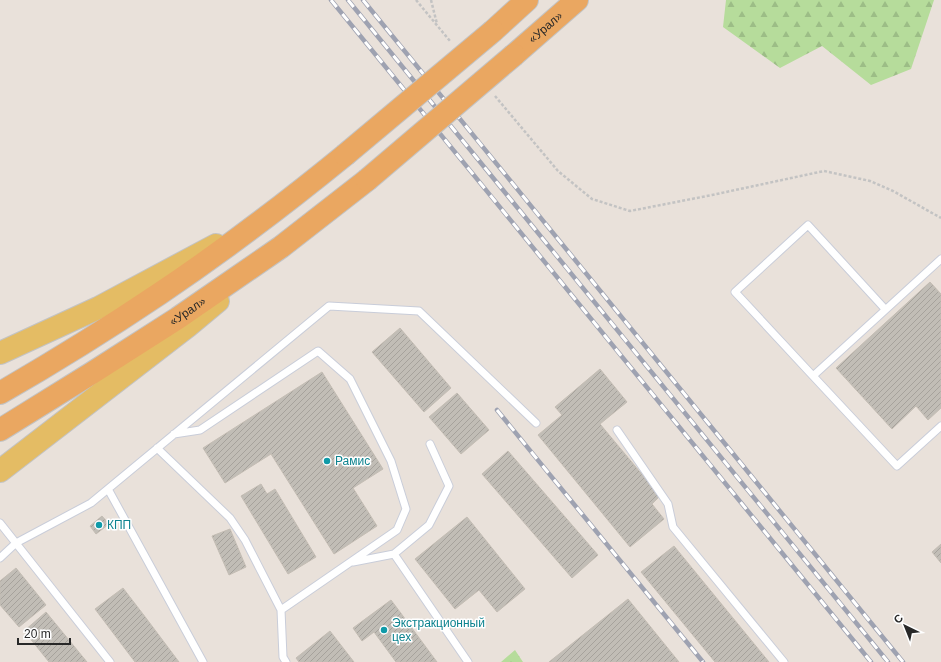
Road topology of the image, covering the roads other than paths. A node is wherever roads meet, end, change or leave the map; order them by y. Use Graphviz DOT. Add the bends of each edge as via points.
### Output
graph roads {
  1 [pos="527,0"];
  2 [pos="577,0"];
  3 [pos="260,222"];
  4 [pos="281,247"];
  5 [pos="941,259"];
  6 [pos="885,309"];
  7 [pos="0,353"];
  8 [pos="813,376"];
  9 [pos="0,393"];
  10 [pos="536,423"];
  11 [pos="941,426"];
  12 [pos="0,430"];
  13 [pos="617,430"];
  14 [pos="174,434"];
  15 [pos="430,444"];
  16 [pos="157,448"];
  17 [pos="0,471"];
  18 [pos="108,489"];
  19 [pos="0,523"];
  20 [pos="16,543"];
  21 [pos="394,554"];
  22 [pos="0,558"];
  23 [pos="349,563"];
  24 [pos="281,610"];
  25 [pos="110,662"];
  26 [pos="203,662"];
  27 [pos="286,662"];
  28 [pos="468,662"];
  29 [pos="784,662"];
  1 -- 3 [label="highway, bridge" via="345,154"];
  2 -- 4 [label="highway, «Урал», bridge" via="367,180"];
  3 -- 7 [label="main road" via="98,308"];
  3 -- 9 [label="highway" via="160,294 74,350"];
  4 -- 12 [label="highway, «Урал»" via="158,330"];
  4 -- 17 [label="main road" via="188,326"];
  5 -- 6 [label="lane"];
  6 -- 8 [label="lane"];
  6 -- 8 [label="lane" via="808,225 735,292"];
  8 -- 11 [label="lane" via="897,466"];
  10 -- 14 [label="lane" via="419,311 329,306"];
  13 -- 29 [label="lane" via="668,504 673,527"];
  14 -- 16 [label="lane"];
  14 -- 23 [label="lane" via="200,430 318,351 350,379 391,461 406,509 397,530"];
  15 -- 21 [label="lane" via="449,486 429,526"];
  16 -- 18 [label="lane"];
  16 -- 24 [label="lane" via="230,518 245,540"];
  18 -- 20 [label="lane" via="91,503"];
  18 -- 26 [label="lane"];
  19 -- 20 [label="lane"];
  20 -- 22 [label="lane"];
  20 -- 25 [label="lane"];
  21 -- 23 [label="lane"];
  21 -- 28 [label="lane"];
  23 -- 24 [label="lane"];
  24 -- 27 [label="lane" via="282,657"];
}
